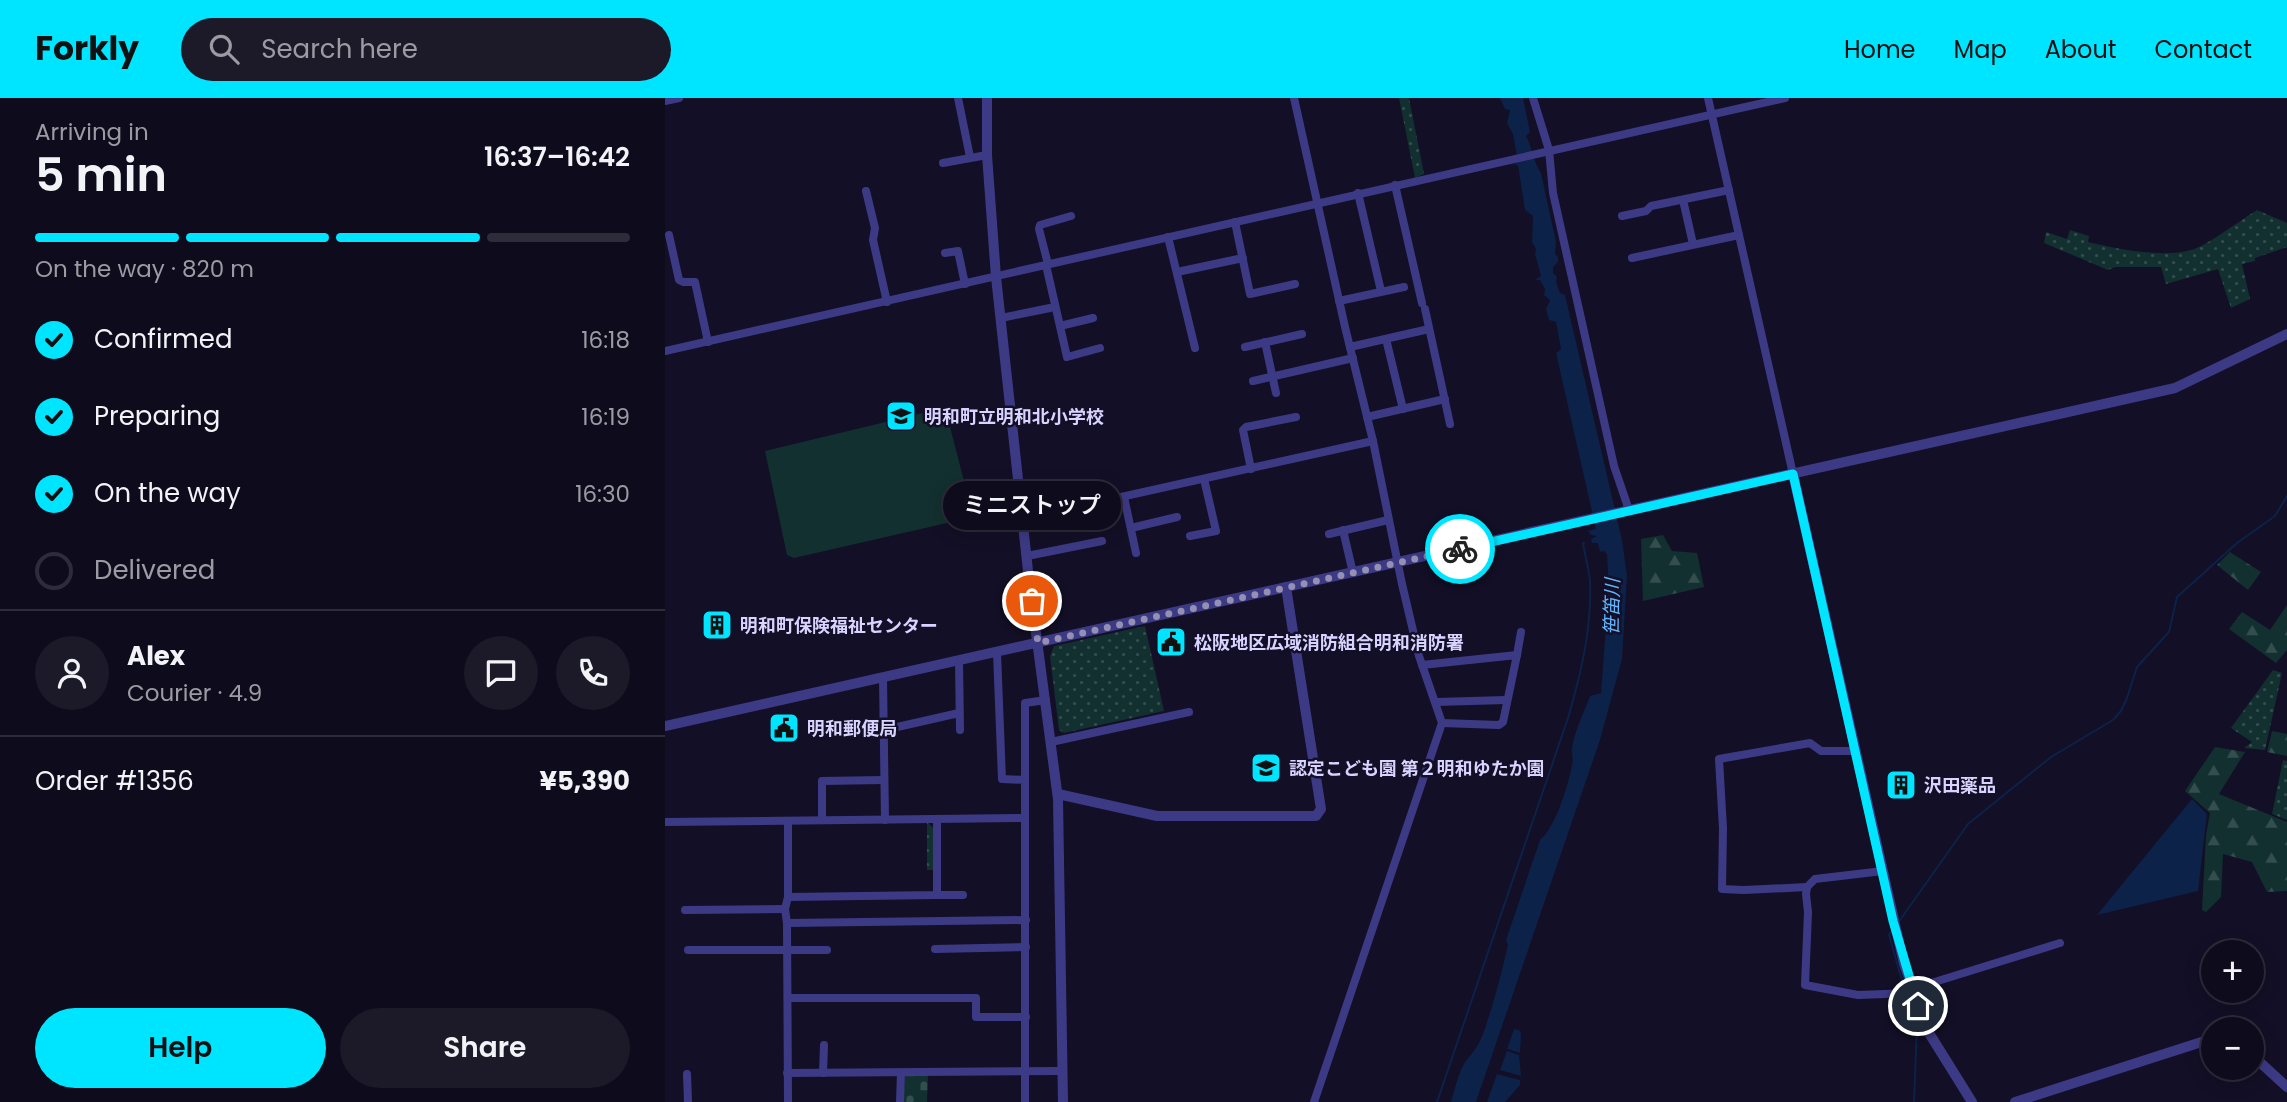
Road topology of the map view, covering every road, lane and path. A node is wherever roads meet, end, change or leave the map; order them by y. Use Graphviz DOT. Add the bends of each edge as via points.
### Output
graph roads {
  1 [pos="679,98"];
  2 [pos="958,98"];
  3 [pos="987,98"];
  4 [pos="1294,98"];
  5 [pos="1533,98"];
  6 [pos="1708,98"];
  7 [pos="1786,98"];
  8 [pos="665,101"];
  9 [pos="1712,115"];
  10 [pos="1547,150"];
  11 [pos="987,155"];
  12 [pos="970,157"];
  13 [pos="943,163"];
  14 [pos="1395,185"];
  15 [pos="1729,190"];
  16 [pos="866,191"];
  17 [pos="1358,193"];
  18 [pos="1683,200"];
  19 [pos="1317,203"];
  20 [pos="1071,216"];
  21 [pos="1622,216"];
  22 [pos="1235,222"];
  23 [pos="669,235"];
  24 [pos="1739,235"];
  25 [pos="1168,237"];
  26 [pos="1693,244"];
  27 [pos="945,253"];
  28 [pos="1243,258"];
  29 [pos="1632,258"];
  30 [pos="1047,265"];
  31 [pos="1177,272"];
  32 [pos="996,277"];
  33 [pos="965,284"];
  34 [pos="1295,284"];
  35 [pos="1404,286"];
  36 [pos="1381,291"];
  37 [pos="1339,301"];
  38 [pos="887,302"];
  39 [pos="1049,308"];
  40 [pos="1001,318"];
  41 [pos="1093,318"];
  42 [pos="1060,326"];
  43 [pos="1429,329"];
  44 [pos="1302,334"];
  45 [pos="2287,334"];
  46 [pos="1386,339"];
  47 [pos="708,342"];
  48 [pos="1265,342"];
  49 [pos="1245,347"];
  50 [pos="1350,347"];
  51 [pos="1100,348"];
  52 [pos="1195,348"];
  53 [pos="665,351"];
  54 [pos="1353,358"];
  55 [pos="1272,376"];
  56 [pos="1253,381"];
  57 [pos="1276,393"];
  58 [pos="1445,399"];
  59 [pos="1403,409"];
  60 [pos="1296,417"];
  61 [pos="1367,418"];
  62 [pos="1450,424"];
  63 [pos="1373,441"];
  64 [pos="1251,469"];
  65 [pos="1793,474"];
  66 [pos="1205,479"];
  67 [pos="1124,497"];
  68 [pos="1629,510"];
  69 [pos="1177,517"];
  70 [pos="1023,519"];
  71 [pos="1388,520"];
  72 [pos="1131,528"];
  73 [pos="1343,530"];
  74 [pos="1329,534"];
  75 [pos="1190,536"];
  76 [pos="1102,541"];
  77 [pos="1136,552"];
  78 [pos="1027,556"];
  79 [pos="1398,563"];
  80 [pos="1353,573"];
  81 [pos="1286,587"];
  82 [pos="1521,632"];
  83 [pos="1038,643"];
  84 [pos="997,653"];
  85 [pos="1517,655"];
  86 [pos="959,661"];
  87 [pos="1422,665"];
  88 [pos="883,678"];
  89 [pos="1046,700"];
  90 [pos="1506,700"];
  91 [pos="1436,702"];
  92 [pos="1189,712"];
  93 [pos="959,713"];
  94 [pos="1442,723"];
  95 [pos="665,726"];
  96 [pos="884,730"];
  97 [pos="960,730"];
  98 [pos="1051,742"];
  99 [pos="1856,751"];
  100 [pos="884,780"];
  101 [pos="1025,780"];
  102 [pos="1058,794"];
  103 [pos="1025,818"];
  104 [pos="822,820"];
  105 [pos="885,820"];
  106 [pos="937,820"];
  107 [pos="787,821"];
  108 [pos="665,822"];
  109 [pos="1882,871"];
  110 [pos="1807,887"];
  111 [pos="937,895"];
  112 [pos="963,895"];
  113 [pos="787,897"];
  114 [pos="785,909"];
  115 [pos="685,910"];
  116 [pos="1026,920"];
  117 [pos="787,923"];
  118 [pos="2060,943"];
  119 [pos="1026,947"];
  120 [pos="935,949"];
  121 [pos="688,950"];
  122 [pos="786,950"];
  123 [pos="827,950"];
  124 [pos="1908,993"];
  125 [pos="788,998"];
  126 [pos="1025,1017"];
  127 [pos="2201,1042"];
  128 [pos="824,1045"];
  129 [pos="2264,1066"];
  130 [pos="1025,1070"];
  131 [pos="1062,1071"];
  132 [pos="787,1073"];
  133 [pos="823,1073"];
  134 [pos="901,1073"];
  135 [pos="687,1074"];
  136 [pos="2287,1087"];
  137 [pos="688,1102"];
  138 [pos="788,1102"];
  139 [pos="899,1102"];
  140 [pos="1025,1102"];
  141 [pos="1063,1102"];
  142 [pos="1314,1102"];
  143 [pos="1972,1102"];
  144 [pos="2015,1102"];
  1 -- 8 [label="street"];
  2 -- 12 [label="street"];
  3 -- 11 [label="street"];
  4 -- 19 [label="street"];
  5 -- 10 [label="street"];
  6 -- 9 [label="street"];
  7 -- 9 [label="street"];
  9 -- 10 [label="street"];
  9 -- 15 [label="street"];
  10 -- 14 [label="street"];
  10 -- 68 [label="street" via="1614,466"];
  11 -- 12 [label="street"];
  11 -- 32 [label="street"];
  12 -- 13 [label="street"];
  14 -- 17 [label="street"];
  14 -- 43 [label="street"];
  15 -- 18 [label="street"];
  15 -- 24 [label="street"];
  16 -- 38 [label="street"];
  17 -- 19 [label="street"];
  17 -- 36 [label="street"];
  18 -- 21 [label="street"];
  18 -- 26 [label="street"];
  19 -- 22 [label="street"];
  19 -- 37 [label="street"];
  20 -- 30 [label="street" via="1040,225"];
  22 -- 25 [label="street"];
  22 -- 28 [label="street"];
  23 -- 47 [label="street" via="679,280 695,282"];
  24 -- 26 [label="street"];
  24 -- 65 [label="street"];
  25 -- 30 [label="street"];
  25 -- 31 [label="street"];
  26 -- 29 [label="street"];
  27 -- 33 [label="street" via="958,251"];
  28 -- 31 [label="street"];
  28 -- 34 [label="street" via="1250,294"];
  30 -- 32 [label="street"];
  30 -- 42 [label="street"];
  31 -- 52 [label="street"];
  32 -- 33 [label="street"];
  32 -- 40 [label="street"];
  33 -- 38 [label="street"];
  35 -- 36 [label="street"];
  36 -- 37 [label="street"];
  37 -- 50 [label="street"];
  38 -- 47 [label="street"];
  39 -- 40 [label="street"];
  40 -- 70 [label="street"];
  41 -- 42 [label="street"];
  42 -- 51 [label="street" via="1066,356"];
  43 -- 46 [label="street"];
  43 -- 58 [label="street"];
  44 -- 48 [label="street"];
  45 -- 65 [label="street" via="2175,388"];
  46 -- 50 [label="street"];
  46 -- 59 [label="street"];
  47 -- 53 [label="street"];
  48 -- 49 [label="street"];
  48 -- 55 [label="street"];
  50 -- 54 [label="street"];
  54 -- 55 [label="street"];
  54 -- 61 [label="street"];
  55 -- 56 [label="street"];
  55 -- 57 [label="street"];
  58 -- 59 [label="street"];
  58 -- 62 [label="street"];
  59 -- 61 [label="street"];
  60 -- 64 [label="street" via="1243,430"];
  61 -- 63 [label="street"];
  63 -- 64 [label="street"];
  63 -- 71 [label="street"];
  64 -- 66 [label="street"];
  65 -- 68 [label="street"];
  65 -- 99 [label="street"];
  66 -- 67 [label="street"];
  66 -- 75 [label="street" via="1216,531"];
  67 -- 70 [label="street"];
  67 -- 72 [label="street"];
  68 -- 79 [label="street"];
  69 -- 72 [label="street"];
  70 -- 78 [label="street"];
  71 -- 73 [label="street"];
  71 -- 79 [label="street"];
  72 -- 77 [label="street"];
  73 -- 74 [label="street"];
  73 -- 80 [label="street"];
  76 -- 78 [label="street"];
  78 -- 83 [label="street"];
  79 -- 80 [label="street"];
  79 -- 87 [label="street"];
  80 -- 81 [label="street"];
  81 -- 83 [label="street"];
  81 -- 102 [label="street" via="1321,809 1316,816 1157,816"];
  82 -- 85 [label="street"];
  83 -- 84 [label="street"];
  83 -- 89 [label="street"];
  84 -- 86 [label="street"];
  84 -- 101 [label="street" via="1002,779"];
  85 -- 87 [label="street"];
  85 -- 90 [label="street"];
  86 -- 88 [label="street"];
  86 -- 93 [label="street"];
  87 -- 91 [label="street"];
  88 -- 95 [label="street"];
  88 -- 96 [label="street"];
  89 -- 98 [label="street"];
  89 -- 101 [label="street" via="1025,704"];
  90 -- 91 [label="street"];
  90 -- 94 [label="street" via="1499,725"];
  91 -- 94 [label="street"];
  92 -- 98 [label="street"];
  93 -- 96 [label="street"];
  93 -- 97 [label="street"];
  94 -- 142 [label="street"];
  96 -- 100 [label="street"];
  98 -- 102 [label="street"];
  99 -- 109 [label="street"];
  99 -- 110 [label="street" via="1821,751 1810,743 1719,759 1722,888"];
  100 -- 104 [label="street" via="822,780"];
  100 -- 105 [label="street"];
  101 -- 103 [label="street"];
  102 -- 131 [label="street"];
  103 -- 106 [label="street"];
  103 -- 116 [label="street"];
  104 -- 105 [label="street"];
  104 -- 107 [label="street"];
  105 -- 106 [label="street"];
  106 -- 111 [label="street"];
  107 -- 108 [label="street"];
  107 -- 113 [label="street"];
  109 -- 110 [label="street" via="1815,879"];
  109 -- 124 [label="street"];
  110 -- 124 [label="street" via="1805,985 1858,995"];
  111 -- 112 [label="street"];
  111 -- 113 [label="street"];
  113 -- 114 [label="street"];
  114 -- 115 [label="street"];
  114 -- 117 [label="street"];
  116 -- 117 [label="street"];
  116 -- 119 [label="street"];
  117 -- 122 [label="street"];
  118 -- 124 [label="street"];
  119 -- 120 [label="street"];
  119 -- 126 [label="street"];
  121 -- 122 [label="street"];
  122 -- 123 [label="street"];
  122 -- 125 [label="street"];
  124 -- 143 [label="street"];
  125 -- 126 [label="street" via="976,998 976,1017"];
  125 -- 132 [label="street"];
  126 -- 130 [label="street"];
  127 -- 144 [label="street"];
  128 -- 133 [label="street"];
  129 -- 136 [label="street"];
  130 -- 131 [label="street"];
  130 -- 134 [label="street"];
  130 -- 140 [label="street"];
  131 -- 141 [label="street"];
  132 -- 133 [label="street"];
  132 -- 138 [label="street"];
  133 -- 134 [label="street"];
  134 -- 139 [label="street"];
  135 -- 137 [label="street"];
}
